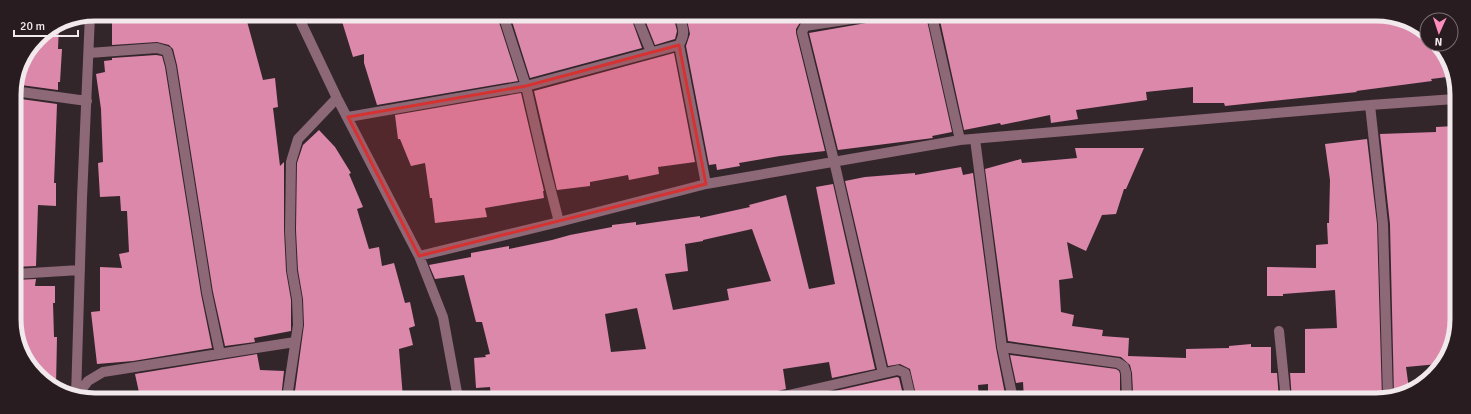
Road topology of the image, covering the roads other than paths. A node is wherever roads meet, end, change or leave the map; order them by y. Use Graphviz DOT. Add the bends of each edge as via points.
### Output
graph roads {
  1 [pos="300,21"];
  2 [pos="505,21"];
  3 [pos="639,21"];
  4 [pos="681,21"];
  5 [pos="838,21"];
  6 [pos="933,21"];
  7 [pos="90,22"];
  8 [pos="679,45"];
  9 [pos="652,52"];
  10 [pos="89,53"];
  11 [pos="526,86"];
  12 [pos="21,92"];
  13 [pos="337,98"];
  14 [pos="1450,99"];
  15 [pos="87,101"];
  16 [pos="1370,105"];
  17 [pos="348,118"];
  18 [pos="975,139"];
  19 [pos="960,140"];
  20 [pos="834,161"];
  21 [pos="706,184"];
  22 [pos="559,222"];
  23 [pos="419,256"];
  24 [pos="80,270"];
  25 [pos="21,274"];
  26 [pos="1279,331"];
  27 [pos="295,342"];
  28 [pos="1002,347"];
  29 [pos="220,354"];
  30 [pos="882,373"];
  31 [pos="76,391"];
  32 [pos="1388,391"];
  33 [pos="80,392"];
  34 [pos="288,393"];
  35 [pos="457,393"];
  36 [pos="797,393"];
  37 [pos="910,393"];
  38 [pos="1012,393"];
  39 [pos="1127,393"];
  40 [pos="1285,393"];
  1 -- 13 [label="street"];
  2 -- 11 [label="street"];
  3 -- 9 [label="street"];
  4 -- 8 [label="street" via="684,37"];
  5 -- 20 [label="street" via="804,26 802,32"];
  6 -- 19 [label="street"];
  7 -- 10 [label="street"];
  8 -- 9 [label="street"];
  8 -- 21 [label="street"];
  9 -- 11 [label="street"];
  10 -- 15 [label="street"];
  10 -- 29 [label="street" via="157,48 167,51 207,293"];
  11 -- 17 [label="street"];
  11 -- 22 [label="street"];
  12 -- 15 [label="street"];
  13 -- 17 [label="street"];
  13 -- 27 [label="street" via="298,140 291,162 290,230 298,325"];
  14 -- 16 [label="street"];
  15 -- 24 [label="street"];
  16 -- 18 [label="street"];
  16 -- 32 [label="street" via="1383,224"];
  17 -- 23 [label="street"];
  18 -- 19 [label="street"];
  18 -- 28 [label="street"];
  19 -- 20 [label="street"];
  20 -- 21 [label="street"];
  20 -- 30 [label="street"];
  21 -- 22 [label="street"];
  22 -- 23 [label="street"];
  23 -- 35 [label="street" via="443,317"];
  24 -- 25 [label="street"];
  24 -- 31 [label="street"];
  26 -- 40 [label="street"];
  27 -- 29 [label="street"];
  27 -- 34 [label="street"];
  28 -- 38 [label="street"];
  28 -- 39 [label="street" via="1118,363 1124,367 1126,373"];
  29 -- 33 [label="street" via="103,372 88,381"];
  30 -- 36 [label="street"];
  30 -- 37 [label="street" via="898,370 905,373"];
}
